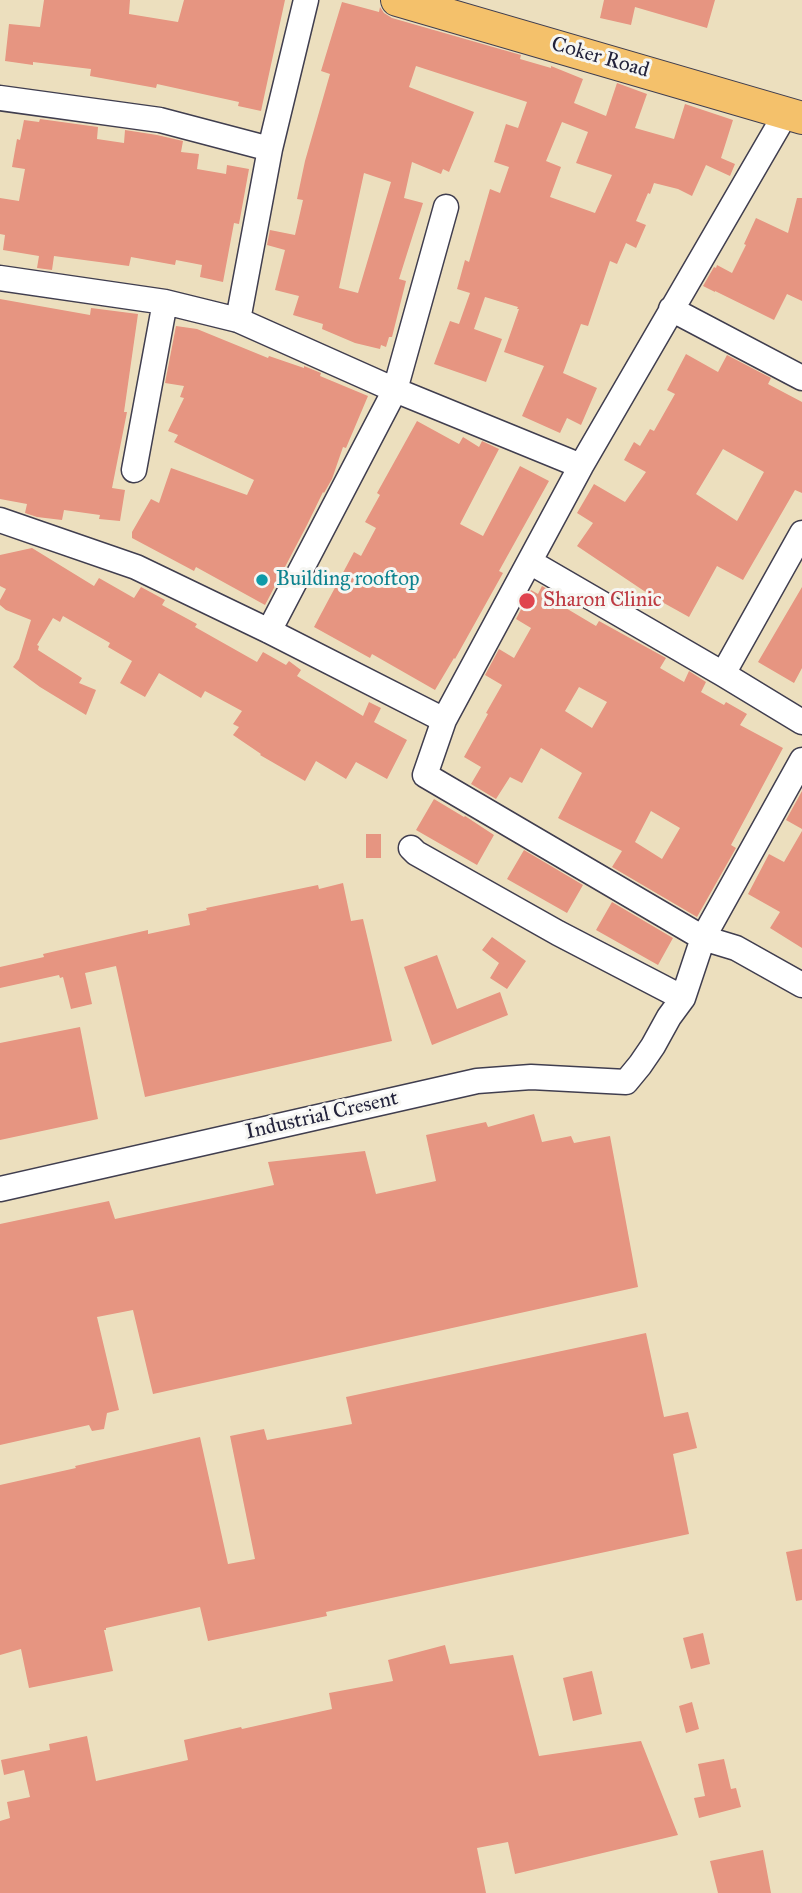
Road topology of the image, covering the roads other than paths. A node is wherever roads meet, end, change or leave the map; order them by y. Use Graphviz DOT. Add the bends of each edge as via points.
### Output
graph roads {
  1 [pos="306,0"];
  2 [pos="397,0"];
  3 [pos="459,8"];
  4 [pos="0,98"];
  5 [pos="794,116"];
  6 [pos="270,149"];
  7 [pos="446,207"];
  8 [pos="0,278"];
  9 [pos="165,302"];
  10 [pos="671,309"];
  11 [pos="238,320"];
  12 [pos="802,378"];
  13 [pos="395,390"];
  14 [pos="581,466"];
  15 [pos="134,470"];
  16 [pos="0,520"];
  17 [pos="802,533"];
  18 [pos="530,562"];
  19 [pos="269,631"];
  20 [pos="723,674"];
  21 [pos="444,720"];
  22 [pos="802,723"];
  23 [pos="802,760"];
  24 [pos="411,848"];
  25 [pos="701,945"];
  26 [pos="802,985"];
  27 [pos="683,998"];
  28 [pos="0,1189"];
  1 -- 6 [label="street"];
  2 -- 3 [label="main road, Coker Road"];
  3 -- 5 [label="main road, Coker Road"];
  4 -- 6 [label="street" via="160,120"];
  5 -- 10 [label="street"];
  6 -- 11 [label="street"];
  7 -- 13 [label="street"];
  8 -- 9 [label="street"];
  9 -- 11 [label="street"];
  9 -- 15 [label="street"];
  10 -- 12 [label="street"];
  10 -- 14 [label="street"];
  11 -- 13 [label="street"];
  13 -- 14 [label="street"];
  13 -- 19 [label="street"];
  14 -- 18 [label="street"];
  16 -- 19 [label="street" via="136,567"];
  17 -- 20 [label="street"];
  18 -- 20 [label="street"];
  18 -- 21 [label="street"];
  19 -- 21 [label="street"];
  20 -- 22 [label="street"];
  21 -- 25 [label="street" via="425,775"];
  23 -- 25 [label="street"];
  24 -- 27 [label="street"];
  25 -- 26 [label="street" via="736,948"];
  25 -- 27 [label="street"];
  27 -- 28 [label="street, Industrial Cresent" via="626,1082 531,1077 477,1081"];
}
